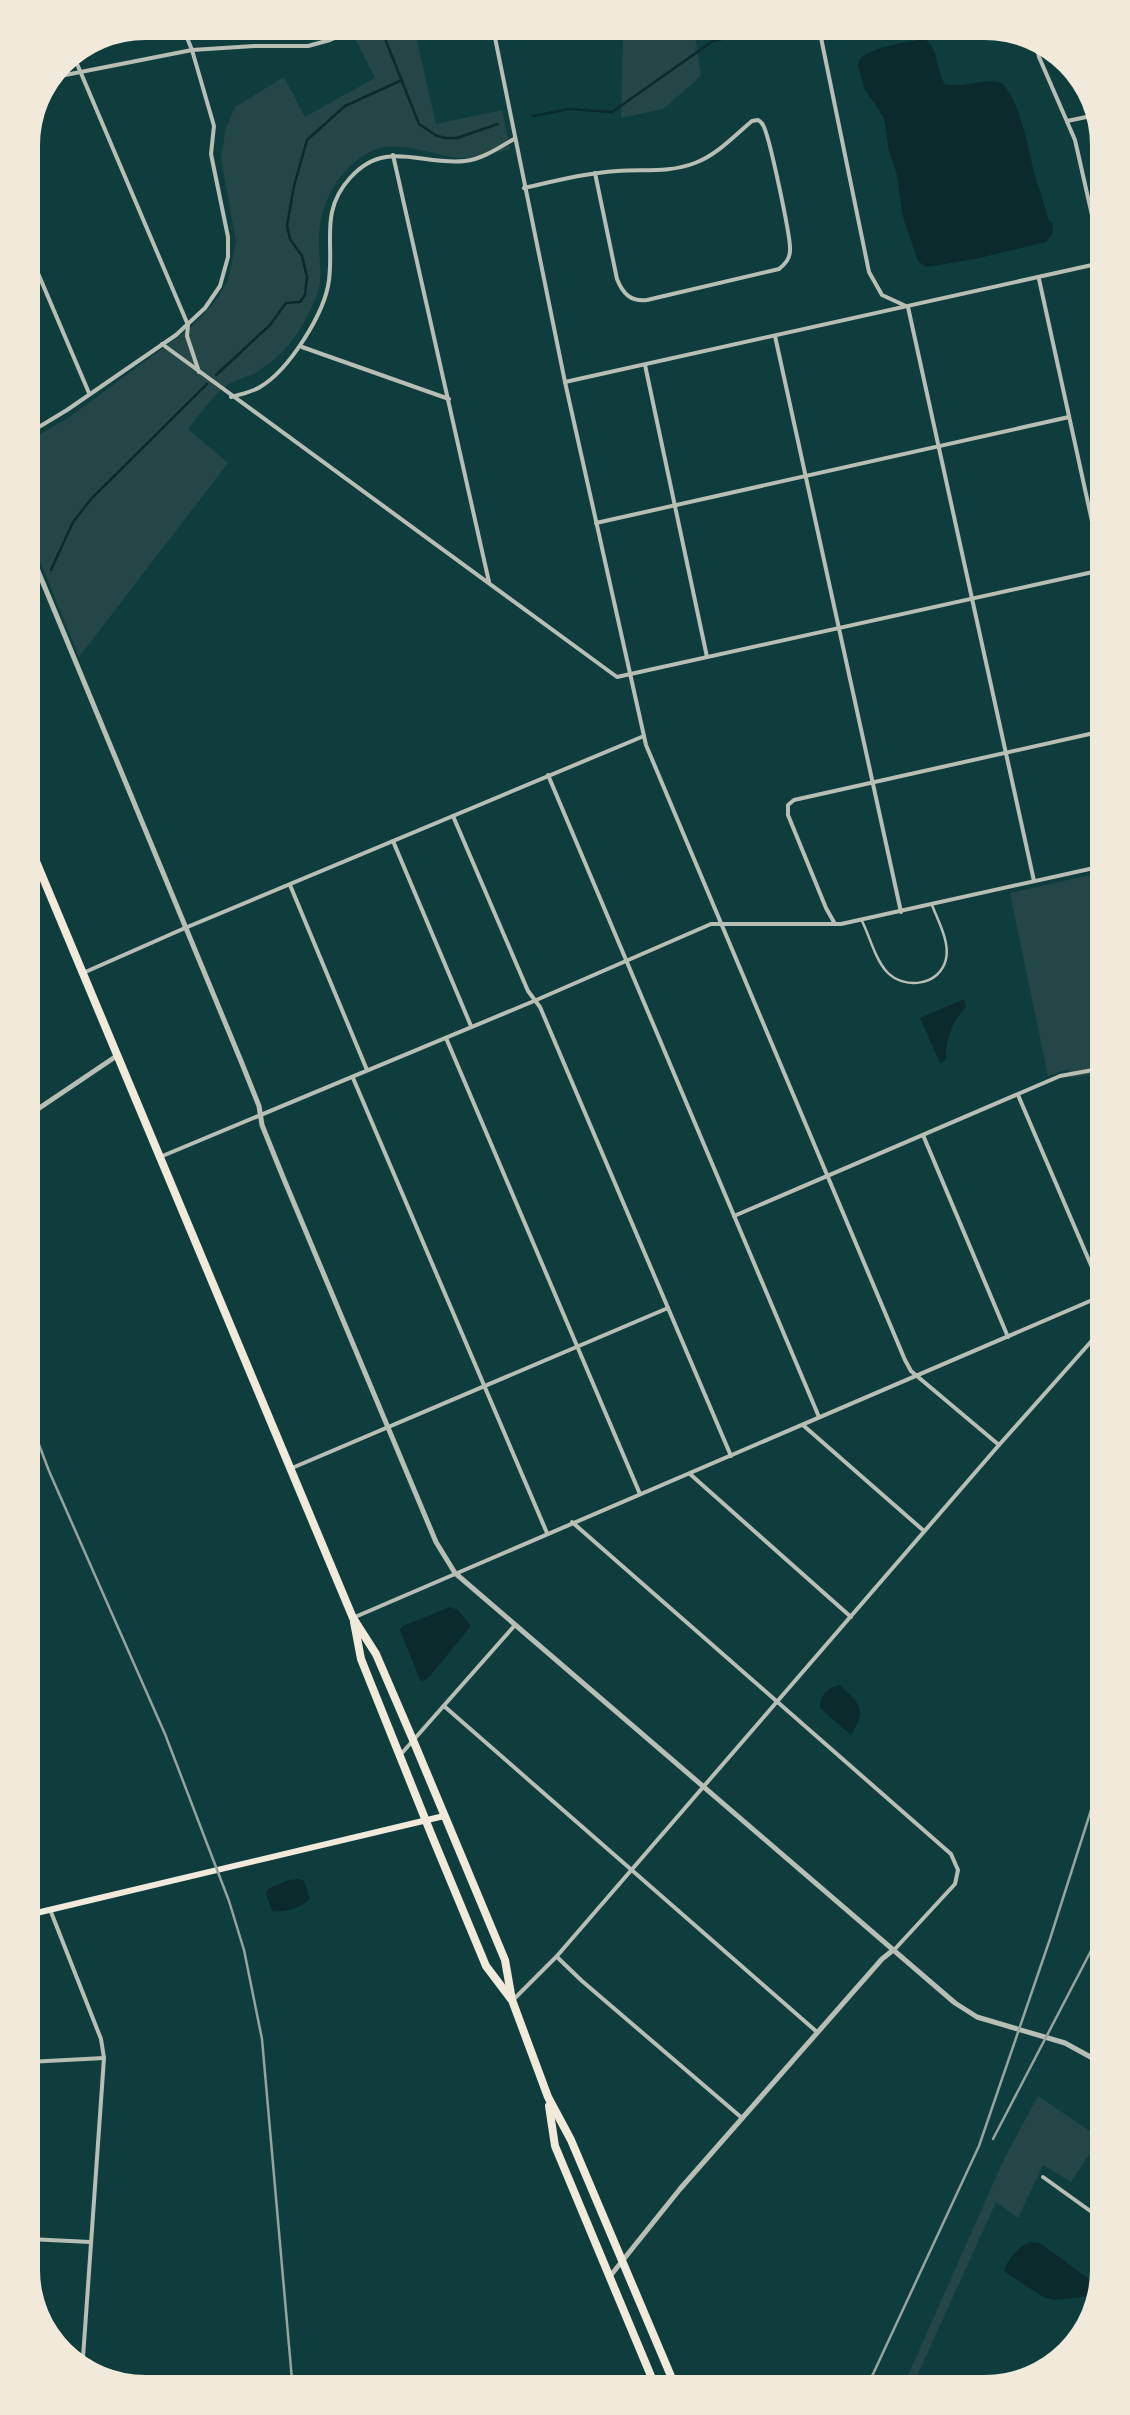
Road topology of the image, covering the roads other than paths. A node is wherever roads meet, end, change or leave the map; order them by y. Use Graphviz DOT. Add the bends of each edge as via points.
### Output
graph roads {
  1 [pos="188,40"];
  2 [pos="330,40"];
  3 [pos="495,40"];
  4 [pos="822,40"];
  5 [pos="192,50"];
  6 [pos="1039,55"];
  7 [pos="77,66"];
  8 [pos="80,72"];
  9 [pos="68,74"];
  10 [pos="1086,117"];
  11 [pos="1067,121"];
  12 [pos="514,139"];
  13 [pos="394,155"];
  14 [pos="595,173"];
  15 [pos="524,188"];
  16 [pos="1090,203"];
  17 [pos="1090,266"];
  18 [pos="1039,278"];
  19 [pos="40,279"];
  20 [pos="908,307"];
  21 [pos="188,325"];
  22 [pos="775,336"];
  23 [pos="162,344"];
  24 [pos="300,346"];
  25 [pos="644,365"];
  26 [pos="198,372"];
  27 [pos="565,382"];
  28 [pos="88,394"];
  29 [pos="232,396"];
  30 [pos="449,399"];
  31 [pos="1069,417"];
  32 [pos="40,426"];
  33 [pos="938,446"];
  34 [pos="804,476"];
  35 [pos="675,505"];
  36 [pos="1090,513"];
  37 [pos="596,523"];
  38 [pos="1090,571"];
  39 [pos="40,576"];
  40 [pos="489,582"];
  41 [pos="971,599"];
  42 [pos="839,628"];
  43 [pos="708,657"];
  44 [pos="631,675"];
  45 [pos="1090,734"];
  46 [pos="644,736"];
  47 [pos="1005,752"];
  48 [pos="548,775"];
  49 [pos="873,782"];
  50 [pos="453,816"];
  51 [pos="393,841"];
  52 [pos="1090,869"];
  53 [pos="40,871"];
  54 [pos="1034,882"];
  55 [pos="290,884"];
  56 [pos="932,905"];
  57 [pos="901,912"];
  58 [pos="862,920"];
  59 [pos="721,924"];
  60 [pos="835,924"];
  61 [pos="185,928"];
  62 [pos="626,961"];
  63 [pos="83,974"];
  64 [pos="534,1001"];
  65 [pos="470,1026"];
  66 [pos="445,1037"];
  67 [pos="118,1056"];
  68 [pos="367,1070"];
  69 [pos="1090,1071"];
  70 [pos="352,1076"];
  71 [pos="1018,1095"];
  72 [pos="40,1108"];
  73 [pos="260,1115"];
  74 [pos="923,1135"];
  75 [pos="160,1157"];
  76 [pos="828,1176"];
  77 [pos="734,1216"];
  78 [pos="1090,1262"];
  79 [pos="1090,1301"];
  80 [pos="668,1308"];
  81 [pos="1008,1337"];
  82 [pos="1090,1342"];
  83 [pos="578,1347"];
  84 [pos="916,1376"];
  85 [pos="484,1387"];
  86 [pos="819,1417"];
  87 [pos="802,1425"];
  88 [pos="388,1427"];
  89 [pos="998,1446"];
  90 [pos="731,1456"];
  91 [pos="292,1468"];
  92 [pos="689,1474"];
  93 [pos="640,1494"];
  94 [pos="572,1522"];
  95 [pos="924,1531"];
  96 [pos="546,1534"];
  97 [pos="455,1574"];
  98 [pos="851,1617"];
  99 [pos="353,1618"];
  100 [pos="516,1624"];
  101 [pos="777,1702"];
  102 [pos="444,1706"];
  103 [pos="413,1740"];
  104 [pos="399,1756"];
  105 [pos="704,1787"];
  106 [pos="444,1816"];
  107 [pos="425,1820"];
  108 [pos="630,1870"];
  109 [pos="50,1910"];
  110 [pos="40,1912"];
  111 [pos="892,1951"];
  112 [pos="557,1956"];
  113 [pos="512,2000"];
  114 [pos="818,2032"];
  115 [pos="1090,2057"];
  116 [pos="104,2058"];
  117 [pos="40,2061"];
  118 [pos="548,2096"];
  119 [pos="742,2118"];
  120 [pos="1042,2177"];
  121 [pos="1090,2211"];
  122 [pos="40,2240"];
  123 [pos="90,2242"];
  124 [pos="622,2261"];
  125 [pos="609,2277"];
  126 [pos="83,2355"];
  127 [pos="650,2375"];
  128 [pos="670,2375"];
  1 -- 5 [label="street"];
  2 -- 5 [label="street"];
  3 -- 12 [label="street"];
  4 -- 20 [label="street" via="870,272 882,295"];
  5 -- 8 [label="street"];
  5 -- 21 [label="street" via="214,126 228,256 220,286"];
  6 -- 11 [label="street"];
  7 -- 8 [label="street"];
  8 -- 9 [label="street"];
  8 -- 21 [label="street"];
  10 -- 11 [label="street"];
  11 -- 16 [label="street"];
  12 -- 13 [label="street" via="461,162"];
  12 -- 15 [label="street"];
  13 -- 24 [label="street" via="369,162 339,192 330,222 326,295"];
  13 -- 30 [label="street"];
  14 -- 14 [label="street" via="617,279 632,299 779,269 788,259 790,240 758,120 694,164"];
  14 -- 15 [label="street"];
  15 -- 27 [label="street"];
  17 -- 18 [label="street"];
  18 -- 20 [label="street"];
  18 -- 31 [label="street"];
  19 -- 28 [label="street"];
  20 -- 22 [label="street"];
  20 -- 33 [label="street"];
  21 -- 23 [label="street"];
  21 -- 26 [label="street"];
  22 -- 25 [label="street"];
  22 -- 34 [label="street"];
  23 -- 26 [label="street"];
  23 -- 28 [label="street"];
  24 -- 29 [label="street" via="262,386"];
  24 -- 30 [label="street"];
  25 -- 27 [label="street"];
  25 -- 35 [label="street"];
  26 -- 29 [label="street"];
  27 -- 37 [label="street"];
  28 -- 32 [label="street"];
  29 -- 40 [label="street"];
  30 -- 40 [label="street"];
  31 -- 33 [label="street"];
  31 -- 36 [label="street"];
  33 -- 34 [label="street"];
  33 -- 41 [label="street"];
  34 -- 35 [label="street"];
  34 -- 42 [label="street"];
  35 -- 37 [label="street"];
  35 -- 43 [label="street"];
  37 -- 44 [label="street"];
  38 -- 41 [label="street"];
  39 -- 61 [label="street"];
  40 -- 44 [label="street" via="617,677"];
  41 -- 42 [label="street"];
  41 -- 47 [label="street"];
  42 -- 43 [label="street"];
  42 -- 49 [label="street"];
  43 -- 44 [label="street"];
  44 -- 46 [label="street"];
  45 -- 47 [label="street"];
  46 -- 48 [label="street"];
  46 -- 59 [label="street"];
  47 -- 49 [label="street"];
  47 -- 54 [label="street"];
  48 -- 50 [label="street"];
  48 -- 62 [label="street"];
  49 -- 57 [label="street"];
  49 -- 60 [label="street" via="788,805"];
  50 -- 51 [label="street"];
  50 -- 64 [label="street"];
  51 -- 55 [label="street"];
  51 -- 65 [label="street"];
  52 -- 54 [label="street"];
  53 -- 63 [label="main road"];
  54 -- 56 [label="street"];
  55 -- 61 [label="street"];
  55 -- 68 [label="street"];
  56 -- 57 [label="street"];
  56 -- 58 [label="lane" via="947,955 936,975 916,984 890,976"];
  57 -- 58 [label="street"];
  58 -- 60 [label="street"];
  59 -- 60 [label="street"];
  59 -- 62 [label="street"];
  59 -- 76 [label="street"];
  61 -- 63 [label="street"];
  61 -- 73 [label="street"];
  62 -- 64 [label="street"];
  62 -- 77 [label="street"];
  63 -- 67 [label="main road"];
  64 -- 65 [label="street"];
  64 -- 80 [label="street"];
  65 -- 66 [label="street"];
  66 -- 68 [label="street"];
  66 -- 83 [label="street"];
  67 -- 72 [label="street"];
  67 -- 75 [label="main road"];
  68 -- 70 [label="street"];
  69 -- 71 [label="street"];
  70 -- 73 [label="street"];
  70 -- 85 [label="street"];
  71 -- 74 [label="street"];
  71 -- 78 [label="street"];
  73 -- 75 [label="street"];
  73 -- 88 [label="street"];
  74 -- 76 [label="street"];
  74 -- 81 [label="street"];
  75 -- 91 [label="main road"];
  76 -- 77 [label="street"];
  76 -- 84 [label="street"];
  77 -- 86 [label="street"];
  79 -- 81 [label="street"];
  80 -- 83 [label="street"];
  80 -- 90 [label="street"];
  81 -- 84 [label="street"];
  82 -- 89 [label="street"];
  83 -- 85 [label="street"];
  83 -- 93 [label="street"];
  84 -- 86 [label="street"];
  84 -- 89 [label="street"];
  85 -- 88 [label="street"];
  85 -- 96 [label="street"];
  86 -- 87 [label="street"];
  87 -- 90 [label="street"];
  87 -- 95 [label="street"];
  88 -- 91 [label="street"];
  88 -- 97 [label="street"];
  89 -- 95 [label="street"];
  90 -- 92 [label="street"];
  91 -- 99 [label="main road"];
  92 -- 93 [label="street"];
  92 -- 98 [label="street"];
  93 -- 94 [label="street"];
  94 -- 96 [label="street"];
  94 -- 101 [label="street"];
  95 -- 98 [label="street"];
  96 -- 97 [label="street"];
  97 -- 99 [label="street"];
  97 -- 100 [label="street"];
  98 -- 101 [label="street"];
  99 -- 103 [label="main road"];
  99 -- 104 [label="main road"];
  100 -- 102 [label="street"];
  100 -- 105 [label="street"];
  101 -- 105 [label="street"];
  101 -- 111 [label="street" via="952,1854 955,1884"];
  102 -- 103 [label="street"];
  102 -- 108 [label="street"];
  103 -- 104 [label="street"];
  103 -- 106 [label="main road"];
  104 -- 107 [label="main road"];
  105 -- 108 [label="street"];
  105 -- 111 [label="street"];
  106 -- 107 [label="main road"];
  106 -- 113 [label="main road" via="505,1960"];
  107 -- 109 [label="main road"];
  107 -- 113 [label="main road" via="486,1966"];
  108 -- 112 [label="street"];
  108 -- 114 [label="street"];
  109 -- 110 [label="main road"];
  109 -- 116 [label="street"];
  111 -- 114 [label="street"];
  111 -- 115 [label="street" via="966,2012"];
  112 -- 113 [label="street"];
  112 -- 119 [label="street"];
  113 -- 118 [label="main road"];
  114 -- 119 [label="street"];
  116 -- 117 [label="street"];
  116 -- 123 [label="street"];
  118 -- 124 [label="main road"];
  118 -- 125 [label="main road" via="555,2146"];
  119 -- 124 [label="street"];
  120 -- 121 [label="street"];
  122 -- 123 [label="street"];
  123 -- 126 [label="street"];
  124 -- 125 [label="street"];
  124 -- 128 [label="main road"];
  125 -- 127 [label="main road"];
}
